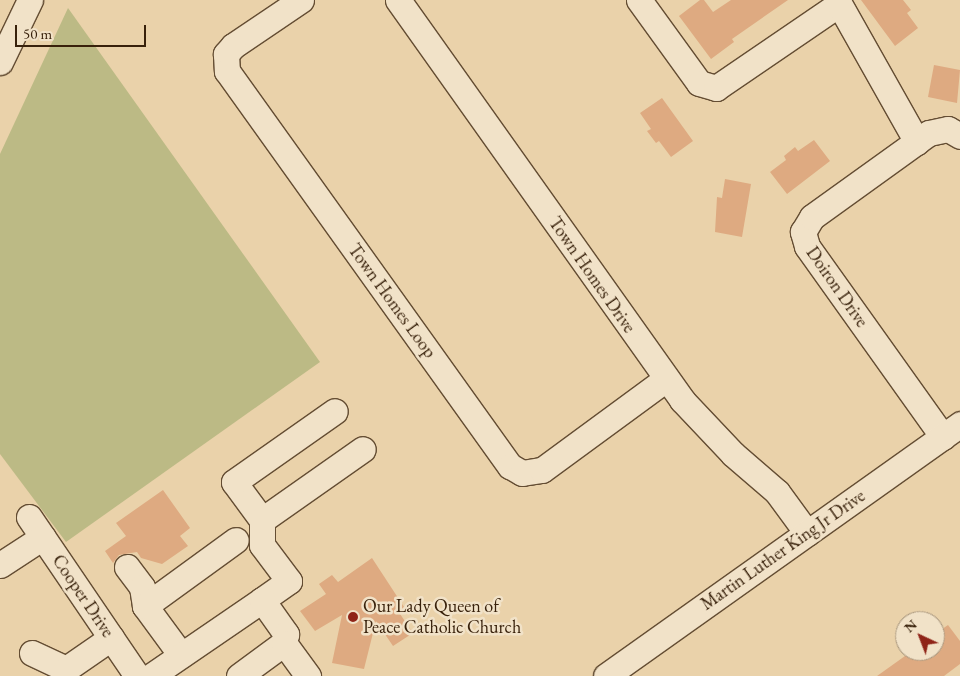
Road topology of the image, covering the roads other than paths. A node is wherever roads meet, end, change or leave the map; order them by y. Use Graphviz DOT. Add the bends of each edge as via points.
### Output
graph roads {
  1 [pos="30,0"];
  2 [pos="301,0"];
  3 [pos="398,0"];
  4 [pos="639,0"];
  5 [pos="838,2"];
  6 [pos="0,62"];
  7 [pos="960,136"];
  8 [pos="917,142"];
  9 [pos="666,379"];
  10 [pos="335,411"];
  11 [pos="952,430"];
  12 [pos="363,449"];
  13 [pos="262,520"];
  14 [pos="807,533"];
  15 [pos="236,540"];
  16 [pos="0,565"];
  17 [pos="127,567"];
  18 [pos="262,600"];
  19 [pos="145,606"];
  20 [pos="111,638"];
  21 [pos="284,643"];
  22 [pos="32,653"];
  23 [pos="181,655"];
  24 [pos="137,676"];
  25 [pos="151,676"];
  26 [pos="239,676"];
  27 [pos="308,676"];
  28 [pos="606,676"];
  1 -- 6 [label="street"];
  2 -- 9 [label="street, Town Homes Loop" via="233,46 226,54 227,71 510,466 522,474 542,470"];
  3 -- 9 [label="street, Town Homes Drive"];
  4 -- 5 [label="street" via="699,83 716,88"];
  5 -- 8 [label="street"];
  7 -- 8 [label="street, Doiron Drive" via="948,129 938,129"];
  8 -- 11 [label="street, Doiron Drive" via="812,217 803,232 807,246"];
  9 -- 14 [label="street, Town Homes Drive" via="697,418 777,492"];
  10 -- 13 [label="street" via="234,482"];
  11 -- 14 [label="street, Martin Luther King Jr Drive"];
  12 -- 13 [label="street"];
  13 -- 18 [label="street" via="262,545 289,582"];
  14 -- 28 [label="street, Martin Luther King Jr Drive"];
  15 -- 19 [label="street"];
  16 -- 20 [label="street, Cooper Drive" via="36,527"];
  17 -- 19 [label="street" via="142,587"];
  18 -- 21 [label="street" via="286,634"];
  18 -- 23 [label="street"];
  19 -- 23 [label="street"];
  20 -- 22 [label="street" via="66,669"];
  20 -- 24 [label="street, Cooper Drive"];
  21 -- 26 [label="street"];
  21 -- 27 [label="street"];
  23 -- 25 [label="street"];
}
